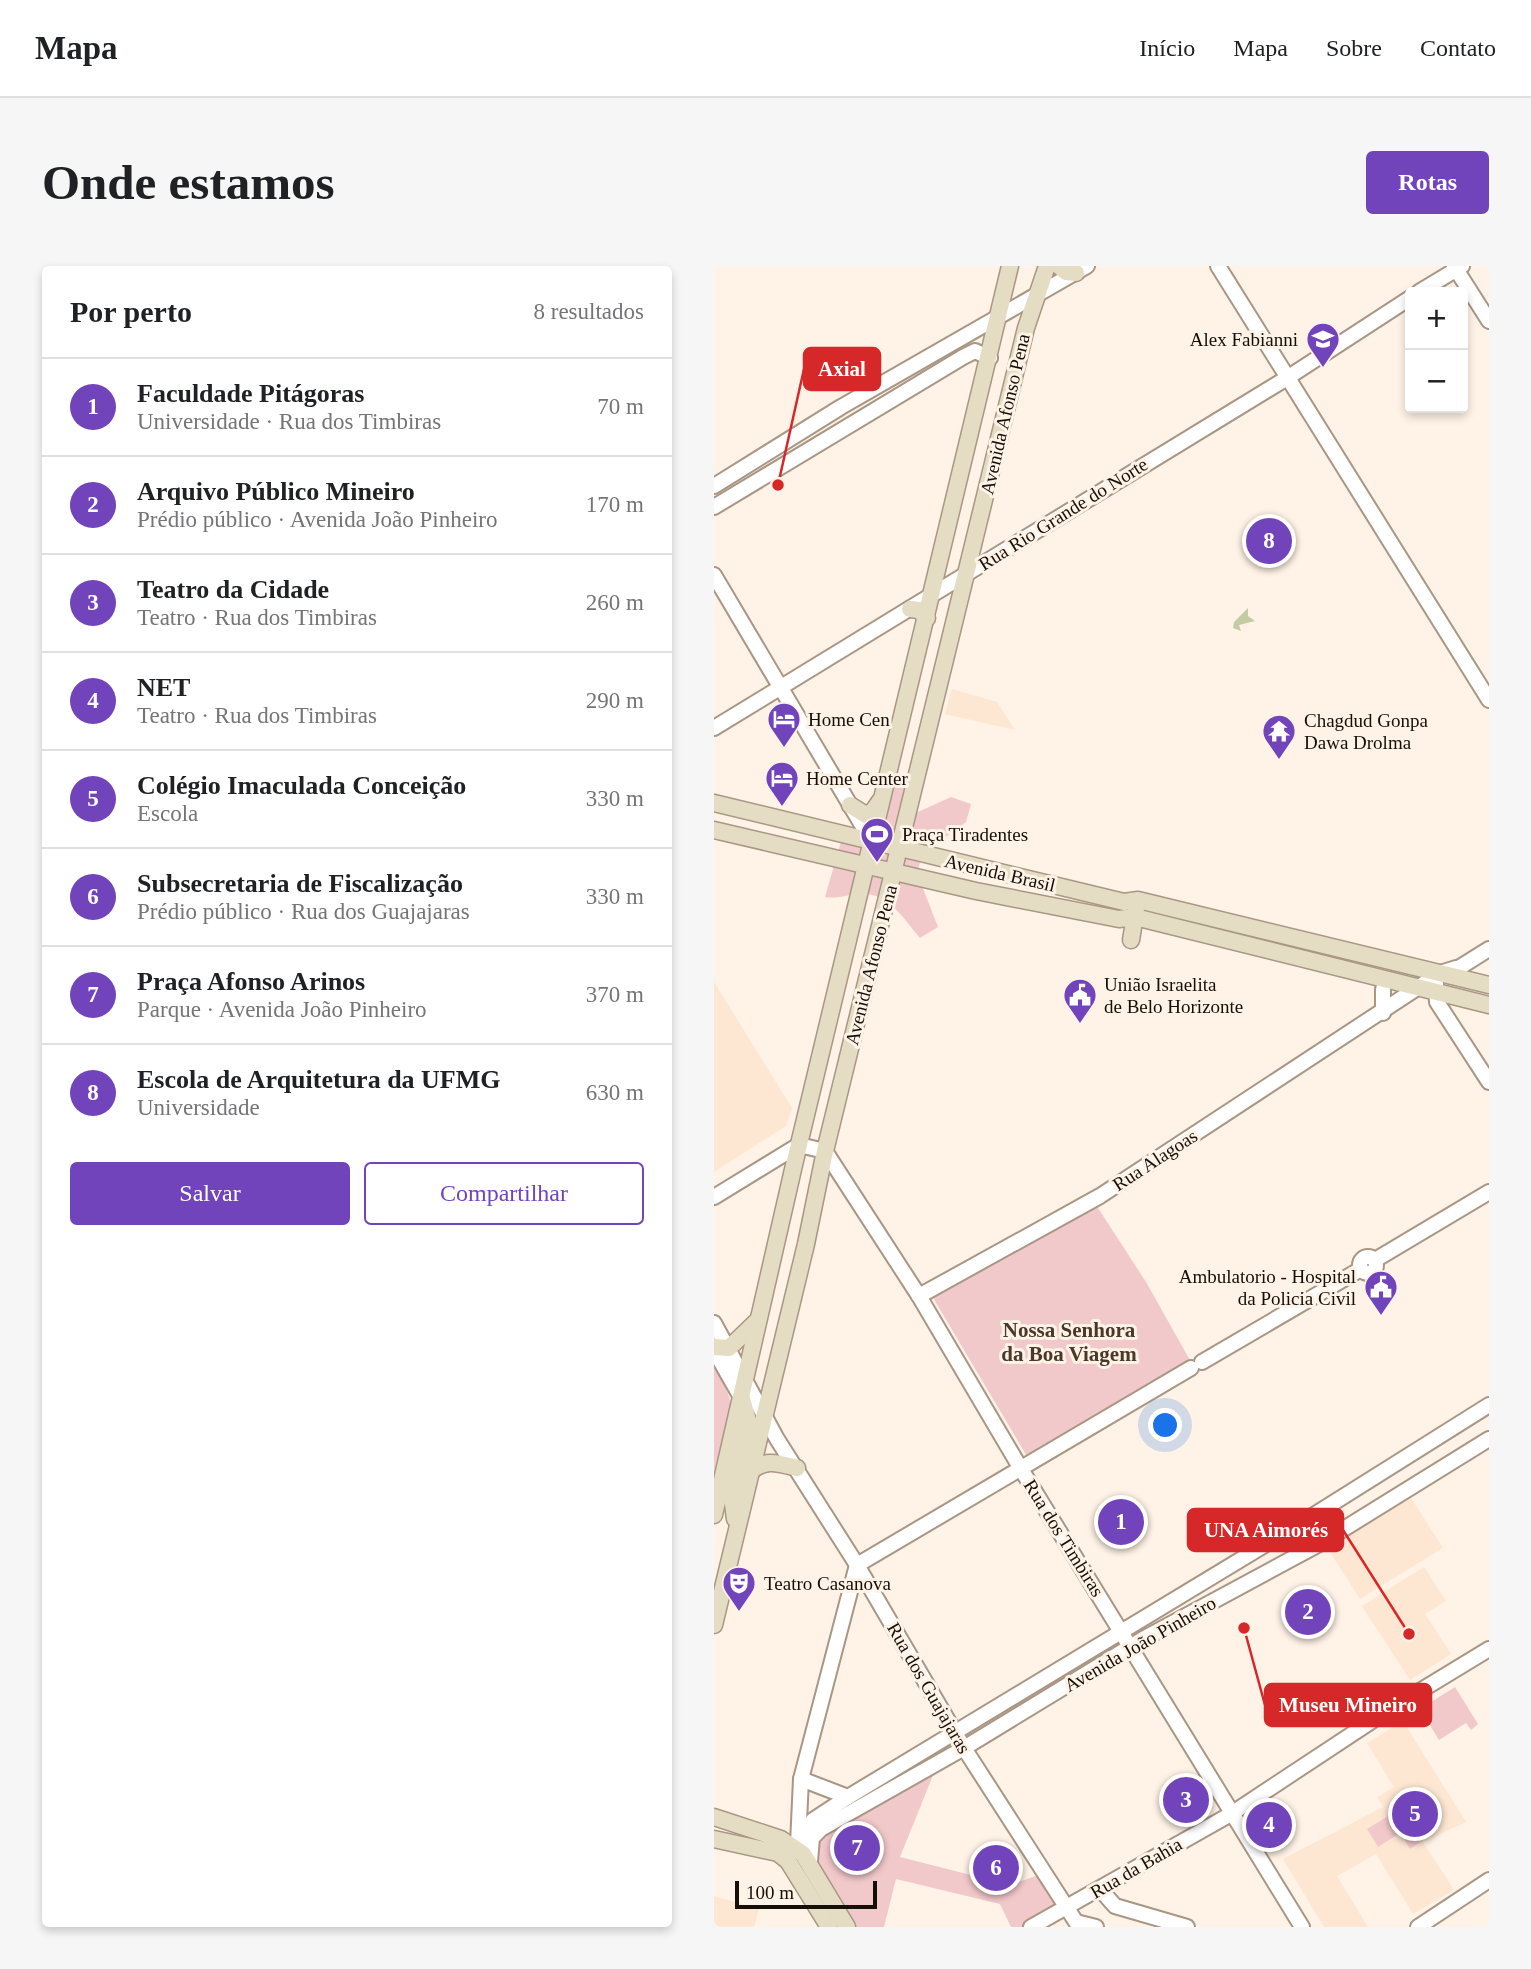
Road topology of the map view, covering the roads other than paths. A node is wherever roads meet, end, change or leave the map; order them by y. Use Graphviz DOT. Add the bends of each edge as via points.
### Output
graph roads {
  1 [pos="1010,266"];
  2 [pos="1046,266"];
  3 [pos="1059,266"];
  4 [pos="1218,266"];
  5 [pos="1458,267"];
  6 [pos="1082,269"];
  7 [pos="1427,287"];
  8 [pos="1039,291"];
  9 [pos="1405,301"];
  10 [pos="998,317"];
  11 [pos="1489,321"];
  12 [pos="953,341"];
  13 [pos="963,357"];
  14 [pos="990,358"];
  15 [pos="1287,378"];
  16 [pos="714,486"];
  17 [pos="714,507"];
  18 [pos="967,573"];
  19 [pos="714,576"];
  20 [pos="933,593"];
  21 [pos="910,609"];
  22 [pos="927,618"];
  23 [pos="781,687"];
  24 [pos="1489,700"];
  25 [pos="714,728"];
  26 [pos="880,801"];
  27 [pos="714,803"];
  28 [pos="850,805"];
  29 [pos="714,830"];
  30 [pos="872,842"];
  31 [pos="899,849"];
  32 [pos="866,866"];
  33 [pos="895,872"];
  34 [pos="1130,919"];
  35 [pos="1489,949"];
  36 [pos="1436,985"];
  37 [pos="1489,985"];
  38 [pos="1383,989"];
  39 [pos="1489,995"];
  40 [pos="1489,1005"];
  41 [pos="1383,1013"];
  42 [pos="1489,1016"];
  43 [pos="1489,1082"];
  44 [pos="799,1145"];
  45 [pos="825,1151"];
  46 [pos="1489,1192"];
  47 [pos="714,1197"];
  48 [pos="919,1296"];
  49 [pos="758,1320"];
  50 [pos="714,1323"];
  51 [pos="719,1348"];
  52 [pos="745,1381"];
  53 [pos="769,1390"];
  54 [pos="742,1399"];
  55 [pos="1489,1405"];
  56 [pos="764,1416"];
  57 [pos="1489,1439"];
  58 [pos="797,1468"];
  59 [pos="1021,1469"];
  60 [pos="749,1474"];
  61 [pos="714,1515"];
  62 [pos="737,1532"];
  63 [pos="857,1565"];
  64 [pos="714,1625"];
  65 [pos="1121,1630"];
  66 [pos="1131,1647"];
  67 [pos="1489,1649"];
  68 [pos="955,1733"];
  69 [pos="964,1748"];
  70 [pos="801,1779"];
  71 [pos="848,1797"];
  72 [pos="1231,1814"];
  73 [pos="714,1817"];
  74 [pos="803,1826"];
  75 [pos="768,1834"];
  76 [pos="714,1839"];
  77 [pos="801,1861"];
  78 [pos="1489,1880"];
  79 [pos="1100,1889"];
  80 [pos="1066,1907"];
  81 [pos="829,1927"];
  82 [pos="847,1927"];
  83 [pos="1031,1927"];
  84 [pos="1096,1927"];
  85 [pos="1187,1927"];
  86 [pos="1302,1927"];
  87 [pos="1418,1927"];
  1 -- 10 [label="main road, Avenida Afonso Pena"];
  2 -- 8 [label="main road, Avenida Afonso Pena"];
  3 -- 6 [label="main road" via="1066,272"];
  4 -- 15 [label="street"];
  5 -- 7 [label="street"];
  5 -- 11 [label="street"];
  6 -- 8 [label="street"];
  8 -- 10 [label="street"];
  8 -- 18 [label="main road, Avenida Afonso Pena"];
  9 -- 15 [label="street, Rua Rio Grande do Norte"];
  10 -- 12 [label="street"];
  10 -- 14 [label="main road, Avenida Afonso Pena"];
  12 -- 13 [label="street"];
  12 -- 16 [label="street"];
  13 -- 14 [label="street" via="975,351"];
  13 -- 17 [label="street"];
  14 -- 20 [label="main road, Avenida Afonso Pena"];
  15 -- 18 [label="street, Rua Rio Grande do Norte"];
  15 -- 24 [label="street"];
  18 -- 20 [label="street, Rua Rio Grande do Norte"];
  18 -- 31 [label="main road, Avenida Afonso Pena"];
  19 -- 23 [label="street"];
  20 -- 21 [label="street, Rua Rio Grande do Norte"];
  20 -- 22 [label="main road, Avenida Afonso Pena"];
  21 -- 22 [label="main road"];
  21 -- 23 [label="street, Rua Rio Grande do Norte"];
  22 -- 26 [label="main road, Avenida Afonso Pena"];
  23 -- 25 [label="street, Rua Rio Grande do Norte"];
  23 -- 28 [label="street"];
  26 -- 28 [label="main road" via="866,815"];
  26 -- 30 [label="main road, Avenida Afonso Pena"];
  27 -- 30 [label="main road, Avenida Brasil"];
  28 -- 30 [label="street"];
  29 -- 32 [label="main road, Avenida Brasil"];
  30 -- 31 [label="main road, Avenida Brasil"];
  30 -- 32 [label="main road, Avenida Afonso Pena"];
  31 -- 33 [label="main road, Avenida Afonso Pena"];
  31 -- 34 [label="main road, Avenida Brasil"];
  32 -- 33 [label="main road, Avenida Brasil"];
  32 -- 44 [label="main road, Avenida Afonso Pena"];
  33 -- 34 [label="main road, Avenida Brasil"];
  33 -- 45 [label="main road, Avenida Afonso Pena"];
  34 -- 36 [label="main road, Avenida Brasil"];
  34 -- 36 [label="main road, Avenida Brasil" via="1138,900"];
  34 -- 38 [label="main road, Avenida Brasil"];
  35 -- 36 [label="street, Rua Alagoas"];
  36 -- 37 [label="main road, Avenida Brasil"];
  36 -- 38 [label="main road, Avenida Brasil"];
  36 -- 39 [label="main road, Avenida Brasil"];
  36 -- 40 [label="main road, Avenida Brasil"];
  36 -- 41 [label="street, Rua Alagoas"];
  36 -- 42 [label="main road, Avenida Brasil"];
  36 -- 43 [label="street"];
  38 -- 41 [label="street"];
  41 -- 48 [label="street, Rua Alagoas" via="1100,1196"];
  44 -- 45 [label="street"];
  44 -- 47 [label="street"];
  44 -- 49 [label="main road, Avenida Afonso Pena"];
  45 -- 48 [label="street, Rua dos Timbiras"];
  45 -- 53 [label="main road, Avenida Afonso Pena"];
  46 -- 59 [label="street" via="1376,1260 1363,1258 1361,1269"];
  48 -- 59 [label="street, Rua dos Timbiras"];
  49 -- 51 [label="main road"];
  49 -- 52 [label="main road, Avenida Afonso Pena"];
  50 -- 51 [label="street"];
  51 -- 52 [label="street, Rua dos Guajajaras"];
  51 -- 54 [label="street"];
  52 -- 53 [label="main road"];
  52 -- 54 [label="main road, Avenida Afonso Pena"];
  52 -- 56 [label="street, Rua dos Guajajaras"];
  53 -- 56 [label="main road, Avenida Afonso Pena"];
  54 -- 61 [label="main road, Avenida Afonso Pena"];
  54 -- 62 [label="main road" via="749,1424 732,1496"];
  55 -- 65 [label="street, Avenida João Pinheiro"];
  56 -- 58 [label="street, Rua dos Guajajaras"];
  56 -- 60 [label="main road, Avenida Afonso Pena"];
  57 -- 66 [label="street, Avenida João Pinheiro" via="1321,1543"];
  58 -- 60 [label="main road" via="771,1462 757,1465"];
  58 -- 63 [label="street, Rua dos Guajajaras"];
  59 -- 63 [label="street"];
  59 -- 65 [label="street, Rua dos Timbiras"];
  60 -- 62 [label="main road, Avenida Afonso Pena"];
  62 -- 64 [label="main road, Avenida Afonso Pena"];
  63 -- 68 [label="street, Rua dos Guajajaras"];
  63 -- 70 [label="street"];
  65 -- 66 [label="street, Rua dos Timbiras"];
  65 -- 68 [label="street, Avenida João Pinheiro"];
  66 -- 69 [label="street, Avenida João Pinheiro"];
  66 -- 72 [label="street, Rua dos Timbiras"];
  67 -- 72 [label="street, Rua da Bahia"];
  68 -- 69 [label="street, Rua dos Guajajaras"];
  68 -- 71 [label="street, Avenida João Pinheiro"];
  69 -- 77 [label="street, Avenida João Pinheiro" via="821,1829"];
  69 -- 80 [label="street, Rua dos Guajajaras"];
  70 -- 71 [label="street"];
  70 -- 74 [label="street"];
  71 -- 74 [label="street, Avenida João Pinheiro"];
  72 -- 79 [label="street, Rua da Bahia"];
  72 -- 86 [label="street, Rua dos Timbiras"];
  73 -- 75 [label="main road"];
  74 -- 75 [label="street, Avenida João Pinheiro"];
  74 -- 77 [label="street"];
  75 -- 77 [label="main road"];
  76 -- 77 [label="main road"];
  77 -- 81 [label="main road"];
  77 -- 82 [label="main road"];
  78 -- 87 [label="street"];
  79 -- 80 [label="street, Rua da Bahia"];
  79 -- 85 [label="street" via="1115,1906"];
  80 -- 83 [label="street, Rua da Bahia"];
  80 -- 84 [label="street, Rua dos Guajajaras" via="1076,1922"];
}
